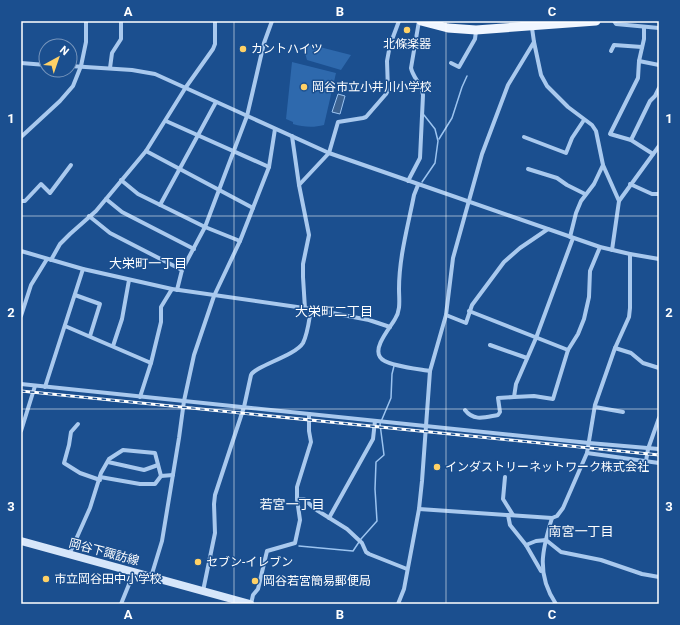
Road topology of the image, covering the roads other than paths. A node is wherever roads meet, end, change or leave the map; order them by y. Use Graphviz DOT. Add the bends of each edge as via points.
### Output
graph roads {
  1 [pos="86,21"];
  2 [pos="121,21"];
  3 [pos="209,21"];
  4 [pos="272,21"];
  5 [pos="399,21"];
  6 [pos="420,21"];
  7 [pos="596,21"];
  8 [pos="614,21"];
  9 [pos="215,22"];
  10 [pos="531,24"];
  11 [pos="644,27"];
  12 [pos="659,28"];
  13 [pos="476,30"];
  14 [pos="534,42"];
  15 [pos="642,47"];
  16 [pos="611,51"];
  17 [pos="639,61"];
  18 [pos="21,63"];
  19 [pos="451,63"];
  20 [pos="38,64"];
  21 [pos="659,65"];
  22 [pos="81,66"];
  23 [pos="110,68"];
  24 [pos="186,87"];
  25 [pos="659,88"];
  26 [pos="216,102"];
  27 [pos="247,116"];
  28 [pos="584,120"];
  29 [pos="166,121"];
  30 [pos="275,129"];
  31 [pos="198,135"];
  32 [pos="292,136"];
  33 [pos="21,137"];
  34 [pos="524,137"];
  35 [pos="631,140"];
  36 [pos="659,146"];
  37 [pos="146,151"];
  38 [pos="234,151"];
  39 [pos="329,153"];
  40 [pos="653,154"];
  41 [pos="71,165"];
  42 [pos="603,165"];
  43 [pos="269,167"];
  44 [pos="180,169"];
  45 [pos="528,169"];
  46 [pos="121,180"];
  47 [pos="408,181"];
  48 [pos="630,184"];
  49 [pos="299,185"];
  50 [pos="418,185"];
  51 [pos="220,191"];
  52 [pos="586,194"];
  53 [pos="659,194"];
  54 [pos="106,199"];
  55 [pos="21,201"];
  56 [pos="619,201"];
  57 [pos="468,202"];
  58 [pos="160,205"];
  59 [pos="253,208"];
  60 [pos="89,216"];
  61 [pos="205,228"];
  62 [pos="548,229"];
  63 [pos="572,237"];
  64 [pos="240,241"];
  65 [pos="600,247"];
  66 [pos="194,249"];
  67 [pos="612,250"];
  68 [pos="21,251"];
  69 [pos="630,254"];
  70 [pos="49,259"];
  71 [pos="659,259"];
  72 [pos="82,269"];
  73 [pos="182,270"];
  74 [pos="129,280"];
  75 [pos="172,289"];
  76 [pos="177,290"];
  77 [pos="75,296"];
  78 [pos="214,296"];
  79 [pos="306,309"];
  80 [pos="311,310"];
  81 [pos="469,311"];
  82 [pos="446,315"];
  83 [pos="21,316"];
  84 [pos="65,326"];
  85 [pos="390,327"];
  86 [pos="90,336"];
  87 [pos="536,338"];
  88 [pos="490,345"];
  89 [pos="113,346"];
  90 [pos="614,348"];
  91 [pos="568,350"];
  92 [pos="527,358"];
  93 [pos="151,363"];
  94 [pos="659,368"];
  95 [pos="430,371"];
  96 [pos="21,384"];
  97 [pos="35,386"];
  98 [pos="45,387"];
  99 [pos="140,397"];
  100 [pos="514,397"];
  101 [pos="184,401"];
  102 [pos="244,407"];
  103 [pos="595,407"];
  104 [pos="465,410"];
  105 [pos="623,412"];
  106 [pos="309,414"];
  107 [pos="659,418"];
  108 [pos="375,421"];
  109 [pos="78,424"];
  110 [pos="426,426"];
  111 [pos="21,431"];
  112 [pos="589,443"];
  113 [pos="648,449"];
  114 [pos="659,449"];
  115 [pos="587,453"];
  116 [pos="646,461"];
  117 [pos="108,462"];
  118 [pos="659,463"];
  119 [pos="158,464"];
  120 [pos="173,475"];
  121 [pos="161,476"];
  122 [pos="506,477"];
  123 [pos="100,478"];
  124 [pos="296,499"];
  125 [pos="419,509"];
  126 [pos="510,515"];
  127 [pos="329,518"];
  128 [pos="552,518"];
  129 [pos="546,540"];
  130 [pos="21,541"];
  131 [pos="526,545"];
  132 [pos="69,554"];
  133 [pos="408,568"];
  134 [pos="134,572"];
  135 [pos="542,572"];
  136 [pos="151,577"];
  137 [pos="659,577"];
  138 [pos="203,591"];
  139 [pos="121,604"];
  140 [pos="250,604"];
  141 [pos="398,604"];
  142 [pos="556,604"];
  1 -- 22 [label="street" via="86,42"];
  2 -- 23 [label="street" via="121,39 112,53"];
  3 -- 9 [label="street"];
  4 -- 27 [label="street" via="264,43"];
  5 -- 39 [label="street" via="387,61 386,94 366,117 338,122"];
  6 -- 13 [label="main road" via="448,28"];
  6 -- 47 [label="street" via="411,68 424,95 420,158"];
  7 -- 10 [label="main road"];
  8 -- 11 [label="street" via="616,24"];
  9 -- 24 [label="street" via="213,49"];
  10 -- 13 [label="main road"];
  10 -- 14 [label="street"];
  11 -- 12 [label="street"];
  11 -- 15 [label="street"];
  13 -- 19 [label="street" via="475,39 459,67"];
  14 -- 28 [label="street" via="541,75 547,86"];
  14 -- 57 [label="street" via="508,84 482,154"];
  15 -- 16 [label="street" via="614,45"];
  15 -- 17 [label="street"];
  17 -- 21 [label="street"];
  17 -- 35 [label="street" via="638,78 610,134"];
  18 -- 20 [label="street"];
  22 -- 23 [label="street"];
  22 -- 33 [label="street" via="67,94"];
  23 -- 24 [label="street" via="155,74"];
  24 -- 26 [label="street"];
  24 -- 29 [label="street"];
  25 -- 35 [label="street"];
  26 -- 27 [label="street"];
  26 -- 31 [label="street"];
  27 -- 30 [label="street"];
  27 -- 38 [label="street"];
  28 -- 34 [label="street" via="566,153"];
  28 -- 42 [label="street" via="592,125 596,132"];
  29 -- 31 [label="street"];
  29 -- 37 [label="street"];
  30 -- 32 [label="street"];
  30 -- 43 [label="street"];
  31 -- 38 [label="street"];
  31 -- 44 [label="street"];
  32 -- 39 [label="street"];
  32 -- 49 [label="street"];
  35 -- 40 [label="street"];
  36 -- 40 [label="street"];
  37 -- 44 [label="street"];
  37 -- 46 [label="street"];
  38 -- 43 [label="street"];
  38 -- 51 [label="street"];
  39 -- 47 [label="street"];
  39 -- 49 [label="street"];
  40 -- 48 [label="street"];
  41 -- 55 [label="street" via="50,193 41,184 25,201"];
  42 -- 52 [label="street"];
  42 -- 56 [label="street"];
  43 -- 59 [label="street"];
  44 -- 51 [label="street"];
  44 -- 58 [label="street"];
  45 -- 52 [label="street" via="557,178"];
  46 -- 54 [label="street"];
  46 -- 58 [label="street" via="138,194"];
  47 -- 50 [label="street"];
  48 -- 53 [label="street" via="652,194"];
  48 -- 56 [label="street"];
  49 -- 79 [label="street" via="309,235 303,271"];
  50 -- 57 [label="street"];
  50 -- 85 [label="street" via="400,262 399,310"];
  51 -- 59 [label="street"];
  51 -- 61 [label="street"];
  52 -- 63 [label="street" via="576,213"];
  54 -- 60 [label="street"];
  54 -- 66 [label="street" via="122,212"];
  56 -- 67 [label="street"];
  57 -- 62 [label="street"];
  57 -- 82 [label="street" via="454,258"];
  58 -- 61 [label="street"];
  59 -- 64 [label="street"];
  60 -- 70 [label="street" via="60,244"];
  60 -- 73 [label="street" via="110,234"];
  61 -- 64 [label="street"];
  61 -- 66 [label="street"];
  62 -- 63 [label="street"];
  62 -- 81 [label="street" via="504,262"];
  63 -- 65 [label="street"];
  63 -- 87 [label="street"];
  64 -- 78 [label="street"];
  65 -- 67 [label="street"];
  65 -- 91 [label="street" via="590,271 589,297 584,319"];
  66 -- 73 [label="street"];
  67 -- 69 [label="street"];
  68 -- 70 [label="street"];
  69 -- 71 [label="street"];
  69 -- 90 [label="street" via="629,317"];
  70 -- 72 [label="street"];
  70 -- 83 [label="street" via="31,285"];
  72 -- 74 [label="street"];
  72 -- 77 [label="street"];
  73 -- 76 [label="street"];
  74 -- 75 [label="street"];
  74 -- 89 [label="street" via="122,319"];
  75 -- 76 [label="street"];
  75 -- 93 [label="street" via="161,307 161,322"];
  76 -- 78 [label="street"];
  77 -- 84 [label="street"];
  77 -- 86 [label="street" via="100,304"];
  78 -- 79 [label="street"];
  78 -- 101 [label="street" via="194,355"];
  79 -- 80 [label="street"];
  80 -- 85 [label="street" via="369,320"];
  80 -- 102 [label="street" via="307,330 299,347 252,372"];
  81 -- 82 [label="street" via="466,323"];
  81 -- 87 [label="street"];
  82 -- 95 [label="street"];
  84 -- 86 [label="street"];
  84 -- 98 [label="street"];
  85 -- 95 [label="street" via="379,346 380,358 392,364"];
  86 -- 89 [label="street"];
  87 -- 91 [label="street"];
  87 -- 92 [label="street"];
  88 -- 92 [label="street"];
  89 -- 93 [label="street"];
  90 -- 94 [label="street" via="631,353 643,363"];
  90 -- 103 [label="street"];
  91 -- 100 [label="street" via="553,399 534,396"];
  92 -- 100 [label="street" via="516,384"];
  93 -- 99 [label="street"];
  95 -- 110 [label="street"];
  96 -- 97 [label="street"];
  97 -- 98 [label="street"];
  97 -- 111 [label="street"];
  98 -- 99 [label="street"];
  99 -- 101 [label="street"];
  100 -- 104 [label="street" via="498,398 498,415 478,418 470,416"];
  101 -- 102 [label="street"];
  101 -- 120 [label="street"];
  102 -- 106 [label="street"];
  102 -- 138 [label="street" via="214,495 215,533"];
  103 -- 105 [label="street"];
  103 -- 112 [label="street"];
  106 -- 108 [label="street"];
  106 -- 124 [label="street" via="311,442"];
  107 -- 113 [label="street"];
  108 -- 110 [label="street"];
  108 -- 127 [label="street" via="372,438"];
  109 -- 123 [label="street" via="70,432 64,463 80,473"];
  110 -- 112 [label="street"];
  110 -- 125 [label="street"];
  112 -- 113 [label="street"];
  112 -- 115 [label="street"];
  113 -- 114 [label="street"];
  113 -- 116 [label="street"];
  115 -- 116 [label="street"];
  115 -- 128 [label="street" via="563,508"];
  116 -- 118 [label="street"];
  117 -- 119 [label="street" via="144,470"];
  117 -- 119 [label="street" via="123,450 155,453"];
  117 -- 123 [label="street"];
  119 -- 121 [label="street"];
  120 -- 121 [label="street"];
  120 -- 136 [label="street" via="162,542"];
  121 -- 123 [label="street" via="155,484"];
  122 -- 126 [label="street" via="503,499"];
  123 -- 132 [label="street" via="85,521"];
  124 -- 127 [label="street" via="304,499"];
  124 -- 140 [label="street" via="300,520 296,543 267,551 258,589 253,594"];
  125 -- 126 [label="street"];
  125 -- 133 [label="street"];
  126 -- 128 [label="street"];
  126 -- 131 [label="street" via="510,525"];
  127 -- 133 [label="street" via="347,529 362,543 369,554"];
  128 -- 129 [label="street"];
  129 -- 131 [label="street"];
  129 -- 135 [label="street"];
  129 -- 137 [label="street" via="561,552 601,560"];
  130 -- 132 [label="main road, 岡谷下諏訪線"];
  131 -- 135 [label="street"];
  132 -- 134 [label="main road, 岡谷下諏訪線"];
  133 -- 141 [label="street"];
  134 -- 136 [label="main road, 岡谷下諏訪線"];
  134 -- 139 [label="street"];
  135 -- 142 [label="street" via="547,590"];
  136 -- 138 [label="main road, 岡谷下諏訪線"];
  138 -- 140 [label="main road, 岡谷下諏訪線"];
}
